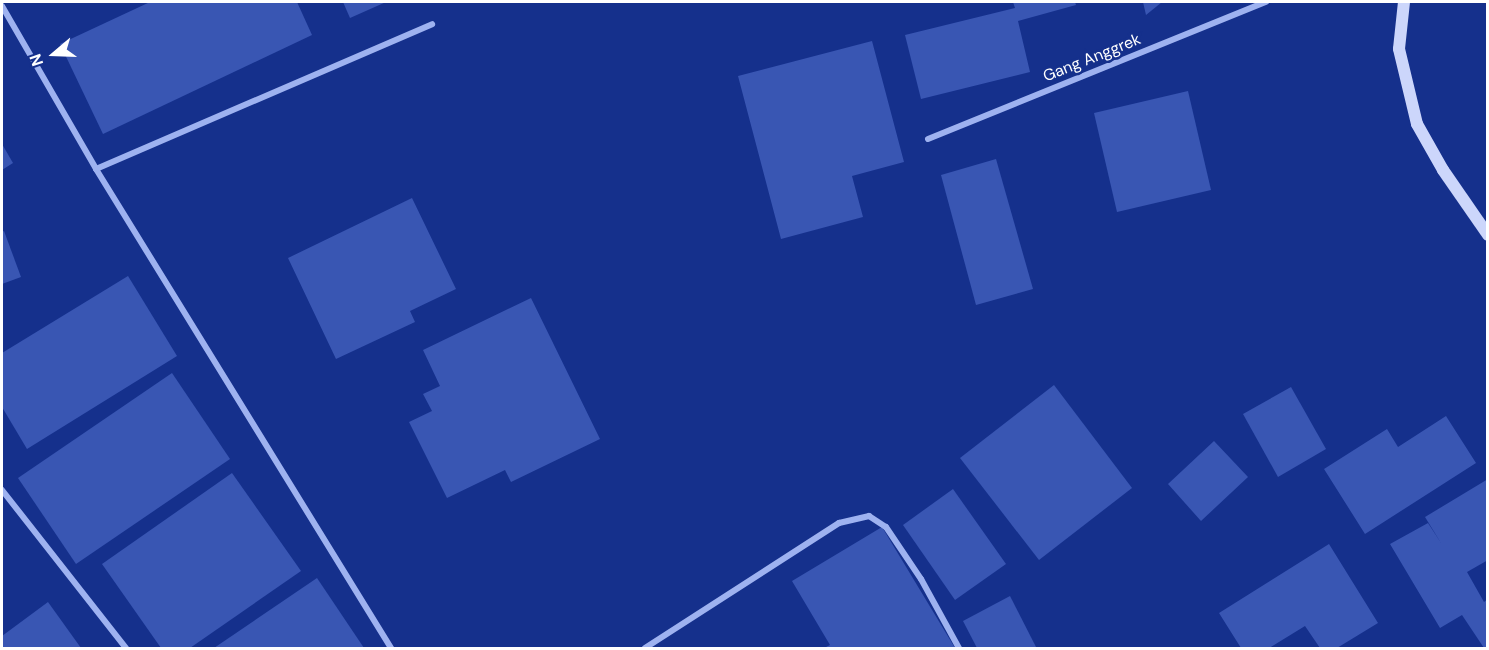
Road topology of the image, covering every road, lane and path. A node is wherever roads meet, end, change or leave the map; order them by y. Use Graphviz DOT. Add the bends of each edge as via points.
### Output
graph roads {
  1 [pos="1266,2"];
  2 [pos="1404,2"];
  3 [pos="2,6"];
  4 [pos="432,24"];
  5 [pos="928,139"];
  6 [pos="96,169"];
  7 [pos="1488,235"];
  8 [pos="2,490"];
  9 [pos="126,648"];
  10 [pos="391,648"];
  11 [pos="645,648"];
  12 [pos="959,648"];
  1 -- 5 [label="street, Gang Anggrek"];
  2 -- 7 [label="street" via="1399,49 1418,124 1443,170"];
  3 -- 6 [label="street"];
  4 -- 6 [label="street"];
  6 -- 10 [label="street"];
  8 -- 9 [label="street"];
  11 -- 12 [label="street" via="839,523 869,516 886,527 921,579"];
}
